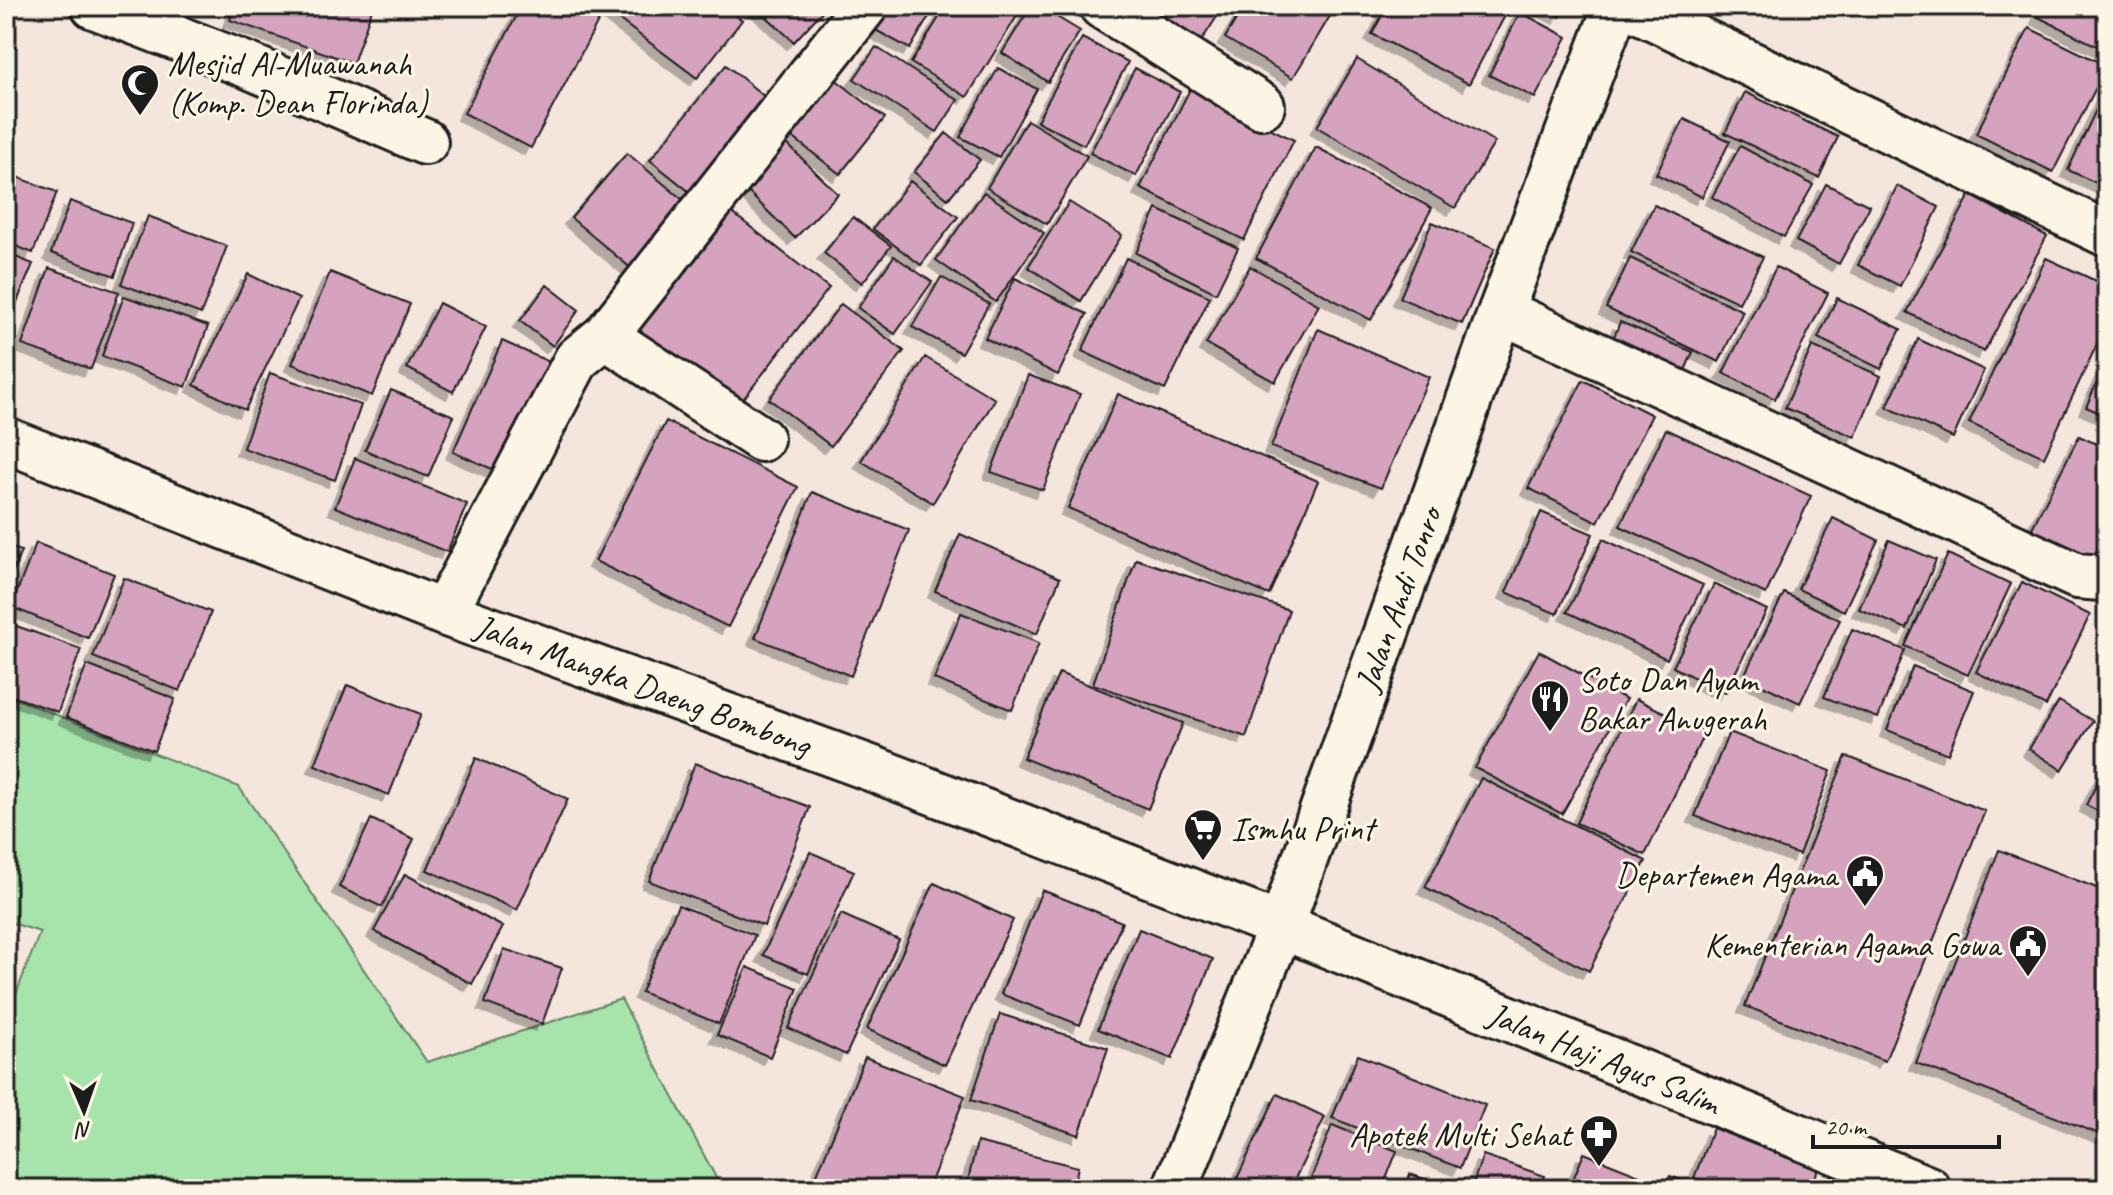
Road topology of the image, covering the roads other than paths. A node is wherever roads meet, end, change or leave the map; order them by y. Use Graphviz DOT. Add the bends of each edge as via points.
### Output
graph roads {
  1 [pos="94,6"];
  2 [pos="865,6"];
  3 [pos="1102,6"];
  4 [pos="1616,6"];
  5 [pos="1629,6"];
  6 [pos="1262,106"];
  7 [pos="425,142"];
  8 [pos="2107,234"];
  9 [pos="1501,311"];
  10 [pos="605,336"];
  11 [pos="761,439"];
  12 [pos="6,440"];
  13 [pos="2107,575"];
  14 [pos="444,613"];
  15 [pos="1281,926"];
  16 [pos="1175,1189"];
  17 [pos="1928,1189"];
  1 -- 7 [label="street"];
  2 -- 10 [label="street"];
  3 -- 6 [label="street"];
  4 -- 9 [label="street, Jalan Andi Tonro"];
  5 -- 8 [label="street"];
  9 -- 13 [label="street" via="2077,576"];
  9 -- 15 [label="street, Jalan Andi Tonro"];
  10 -- 11 [label="street"];
  10 -- 14 [label="street" via="577,359"];
  12 -- 14 [label="street, Jalan Mangka Daeng Bombong"];
  14 -- 15 [label="street, Jalan Mangka Daeng Bombong" via="873,769"];
  15 -- 16 [label="street, Jalan Andi Tonro"];
  15 -- 17 [label="street, Jalan Haji Agus Salim"];
}
